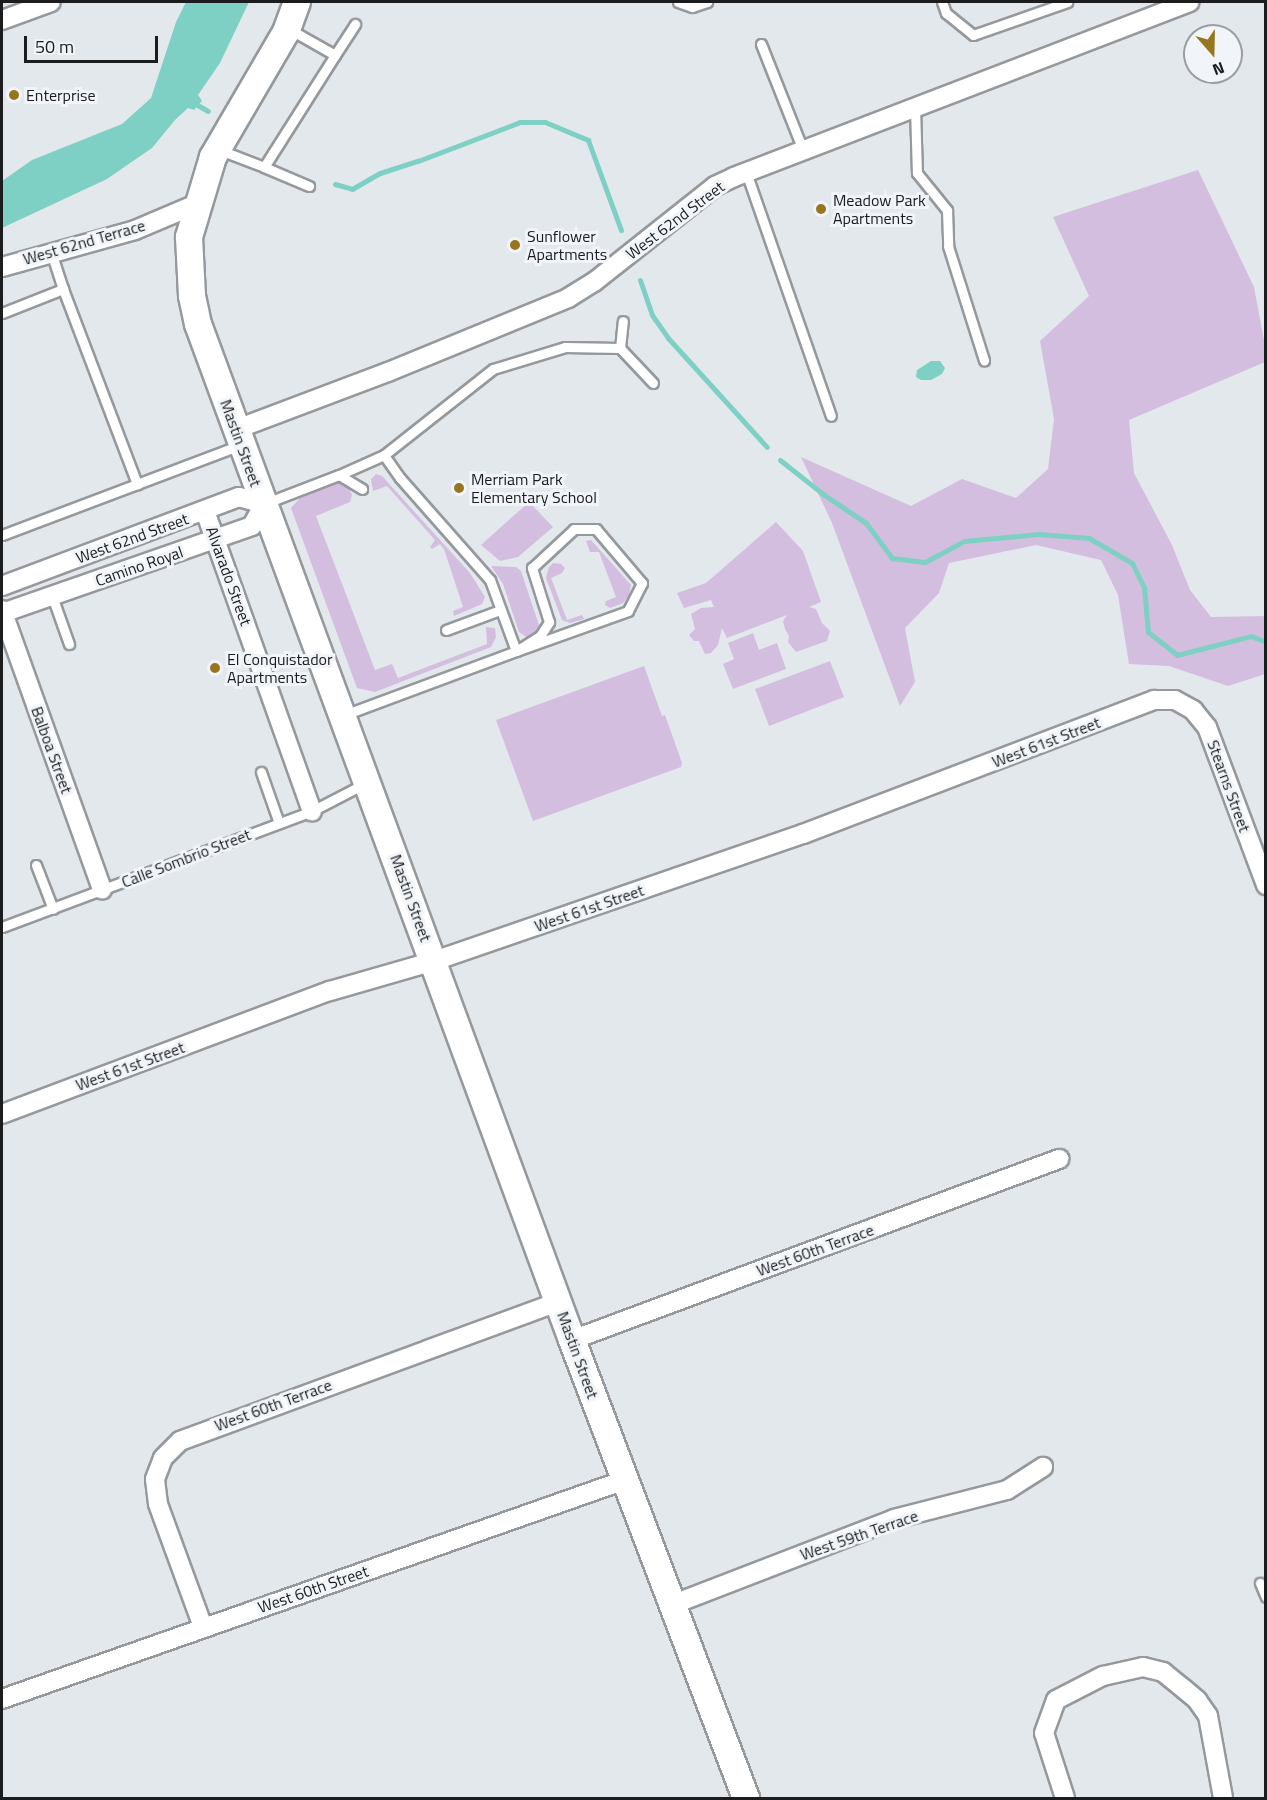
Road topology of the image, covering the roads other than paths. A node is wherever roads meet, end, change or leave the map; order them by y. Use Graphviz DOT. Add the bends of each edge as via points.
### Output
graph roads {
  1 [pos="51,2"];
  2 [pos="297,2"];
  3 [pos="678,2"];
  4 [pos="706,2"];
  5 [pos="942,2"];
  6 [pos="1067,2"];
  7 [pos="1190,2"];
  8 [pos="2,20"];
  9 [pos="355,24"];
  10 [pos="287,28"];
  11 [pos="761,44"];
  12 [pos="334,56"];
  13 [pos="915,107"];
  14 [pos="218,149"];
  15 [pos="804,150"];
  16 [pos="264,167"];
  17 [pos="746,172"];
  18 [pos="309,186"];
  19 [pos="199,203"];
  20 [pos="51,252"];
  21 [pos="2,267"];
  22 [pos="63,289"];
  23 [pos="2,313"];
  24 [pos="623,321"];
  25 [pos="620,348"];
  26 [pos="984,360"];
  27 [pos="652,383"];
  28 [pos="831,416"];
  29 [pos="240,437"];
  30 [pos="384,455"];
  31 [pos="339,475"];
  32 [pos="137,484"];
  33 [pos="362,489"];
  34 [pos="264,504"];
  35 [pos="205,511"];
  36 [pos="2,535"];
  37 [pos="216,540"];
  38 [pos="2,586"];
  39 [pos="52,596"];
  40 [pos="500,610"];
  41 [pos="2,612"];
  42 [pos="446,630"];
  43 [pos="69,644"];
  44 [pos="516,651"];
  45 [pos="1175,700"];
  46 [pos="343,715"];
  47 [pos="261,772"];
  48 [pos="368,782"];
  49 [pos="312,811"];
  50 [pos="279,823"];
  51 [pos="36,865"];
  52 [pos="1266,885"];
  53 [pos="102,890"];
  54 [pos="53,909"];
  55 [pos="2,927"];
  56 [pos="434,961"];
  57 [pos="2,1114"];
  58 [pos="1059,1159"];
  59 [pos="558,1302"];
  60 [pos="572,1340"];
  61 [pos="1043,1467"];
  62 [pos="625,1480"];
  63 [pos="1260,1583"];
  64 [pos="1266,1597"];
  65 [pos="674,1604"];
  66 [pos="202,1627"];
  67 [pos="2,1699"];
  68 [pos="746,1798"];
  69 [pos="1065,1798"];
  70 [pos="1222,1798"];
  1 -- 8 [label="street"];
  2 -- 10 [label="street, Mastin Street"];
  3 -- 4 [label="lane" via="692,7"];
  5 -- 6 [label="lane" via="946,13 973,35"];
  7 -- 13 [label="street, West 62nd Street"];
  9 -- 12 [label="lane"];
  10 -- 12 [label="lane"];
  10 -- 14 [label="street, Mastin Street"];
  11 -- 15 [label="lane"];
  12 -- 16 [label="lane"];
  13 -- 15 [label="street, West 62nd Street"];
  13 -- 26 [label="lane" via="917,173 946,210 948,246"];
  14 -- 16 [label="lane"];
  14 -- 19 [label="street, Mastin Street"];
  15 -- 17 [label="street, West 62nd Street"];
  16 -- 18 [label="lane"];
  17 -- 28 [label="lane"];
  17 -- 29 [label="street, West 62nd Street" via="716,186 568,298"];
  19 -- 20 [label="street, West 62nd Terrace" via="135,230"];
  19 -- 29 [label="street, Mastin Street" via="189,237 192,296 209,356"];
  20 -- 21 [label="street, West 62nd Terrace"];
  20 -- 22 [label="lane"];
  22 -- 23 [label="lane"];
  22 -- 32 [label="lane"];
  24 -- 25 [label="lane"];
  25 -- 27 [label="lane"];
  25 -- 30 [label="lane" via="565,347 493,369"];
  29 -- 32 [label="lane"];
  29 -- 34 [label="street, Mastin Street"];
  30 -- 31 [label="lane"];
  30 -- 40 [label="lane" via="490,580"];
  31 -- 33 [label="lane"];
  31 -- 34 [label="lane"];
  32 -- 36 [label="lane"];
  34 -- 35 [label="street, West 62nd Street" via="239,498"];
  34 -- 37 [label="street, Camino Royal" via="252,526"];
  34 -- 46 [label="street, Mastin Street"];
  35 -- 37 [label="street, Alvarado Street"];
  35 -- 38 [label="street, West 62nd Street"];
  37 -- 39 [label="street, Camino Royal"];
  37 -- 49 [label="street, Alvarado Street"];
  39 -- 41 [label="street, Camino Royal"];
  39 -- 43 [label="lane"];
  40 -- 42 [label="lane"];
  40 -- 44 [label="lane"];
  41 -- 53 [label="street, Balboa Street"];
  44 -- 44 [label="lane" via="628,611 642,583 596,529 574,529 532,568 549,622 540,636"];
  44 -- 46 [label="lane"];
  45 -- 52 [label="street, Stearns Street" via="1193,710 1207,727"];
  45 -- 56 [label="street, West 61st Street" via="1154,700 803,834"];
  46 -- 48 [label="street, Mastin Street"];
  47 -- 50 [label="lane"];
  48 -- 49 [label="lane, Calle Sombrio Street"];
  48 -- 56 [label="street, Mastin Street"];
  49 -- 50 [label="lane, Calle Sombrio Street"];
  50 -- 53 [label="lane, Calle Sombrio Street"];
  51 -- 54 [label="lane"];
  53 -- 54 [label="lane, Calle Sombrio Street"];
  54 -- 55 [label="lane, Calle Sombrio Street"];
  56 -- 57 [label="street, West 61st Street" via="330,991"];
  56 -- 59 [label="street, Mastin Street"];
  58 -- 60 [label="street, West 60th Terrace"];
  59 -- 60 [label="street, Mastin Street"];
  59 -- 66 [label="street, West 60th Terrace" via="180,1441 163,1458 155,1479 158,1504"];
  60 -- 62 [label="street, Mastin Street"];
  61 -- 65 [label="street, West 59th Terrace" via="1007,1490 894,1519"];
  62 -- 65 [label="street, Mastin Street"];
  62 -- 66 [label="street, West 60th Street"];
  63 -- 64 [label="lane"];
  65 -- 68 [label="street, Mastin Street"];
  66 -- 67 [label="street, West 60th Street"];
  69 -- 70 [label="street" via="1044,1733 1056,1700 1103,1676 1143,1667 1163,1672 1197,1700 1208,1716"];
}
